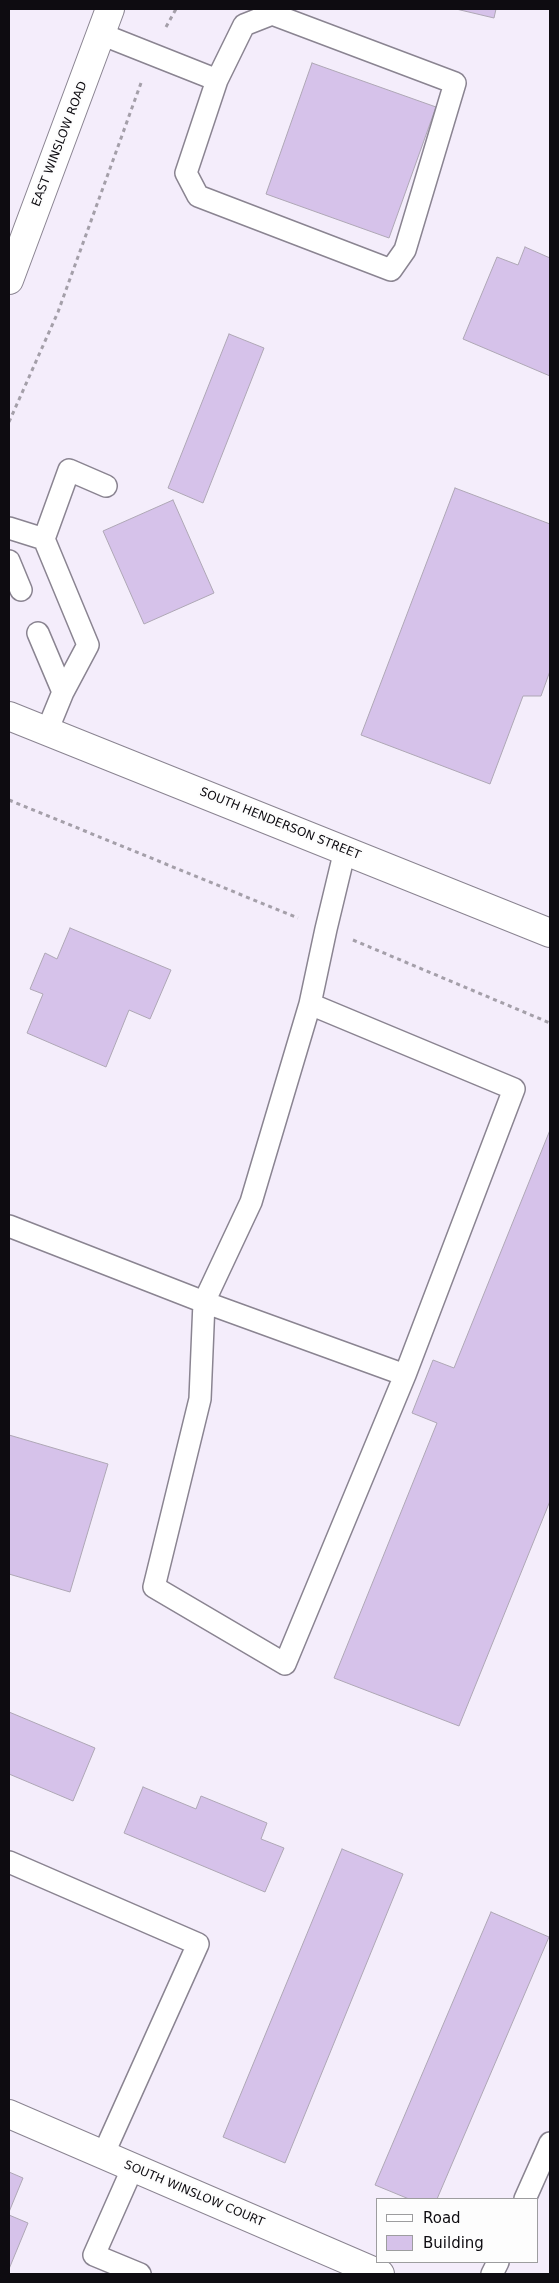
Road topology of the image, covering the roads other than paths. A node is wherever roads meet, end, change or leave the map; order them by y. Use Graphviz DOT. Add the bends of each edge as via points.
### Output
graph roads {
  1 [pos="110,9"];
  2 [pos="101,34"];
  3 [pos="217,80"];
  4 [pos="9,280"];
  5 [pos="106,486"];
  6 [pos="9,528"];
  7 [pos="44,539"];
  8 [pos="9,560"];
  9 [pos="21,590"];
  10 [pos="38,633"];
  11 [pos="63,692"];
  12 [pos="9,716"];
  13 [pos="47,731"];
  14 [pos="345,850"];
  15 [pos="550,933"];
  16 [pos="310,1004"];
  17 [pos="9,1226"];
  18 [pos="204,1302"];
  19 [pos="405,1375"];
  20 [pos="9,1862"];
  21 [pos="9,2114"];
  22 [pos="550,2143"];
  23 [pos="103,2155"];
  24 [pos="133,2167"];
  25 [pos="525,2198"];
  26 [pos="140,2274"];
  27 [pos="380,2274"];
  1 -- 2 [label="street, EAST WINSLOW ROAD"];
  2 -- 3 [label="lane"];
  2 -- 4 [label="street, EAST WINSLOW ROAD"];
  3 -- 3 [label="lane" via="244,25 272,14 455,84 405,250 391,270 198,196 186,173"];
  5 -- 7 [label="lane" via="70,470"];
  6 -- 7 [label="lane"];
  7 -- 11 [label="lane" via="88,645"];
  8 -- 9 [label="lane"];
  10 -- 11 [label="lane"];
  11 -- 13 [label="lane"];
  12 -- 13 [label="street, SOUTH HENDERSON STREET"];
  13 -- 14 [label="street, SOUTH HENDERSON STREET"];
  14 -- 15 [label="street, SOUTH HENDERSON STREET"];
  14 -- 16 [label="lane"];
  16 -- 18 [label="lane" via="251,1202"];
  16 -- 19 [label="lane" via="514,1089"];
  17 -- 18 [label="lane"];
  18 -- 19 [label="lane"];
  18 -- 19 [label="lane" via="200,1399 154,1587 285,1664"];
  20 -- 23 [label="lane" via="198,1944"];
  21 -- 23 [label="street, SOUTH WINSLOW COURT"];
  22 -- 25 [label="lane"];
  23 -- 24 [label="street, SOUTH WINSLOW COURT"];
  24 -- 26 [label="lane" via="94,2255"];
  24 -- 27 [label="street, SOUTH WINSLOW COURT"];
}
